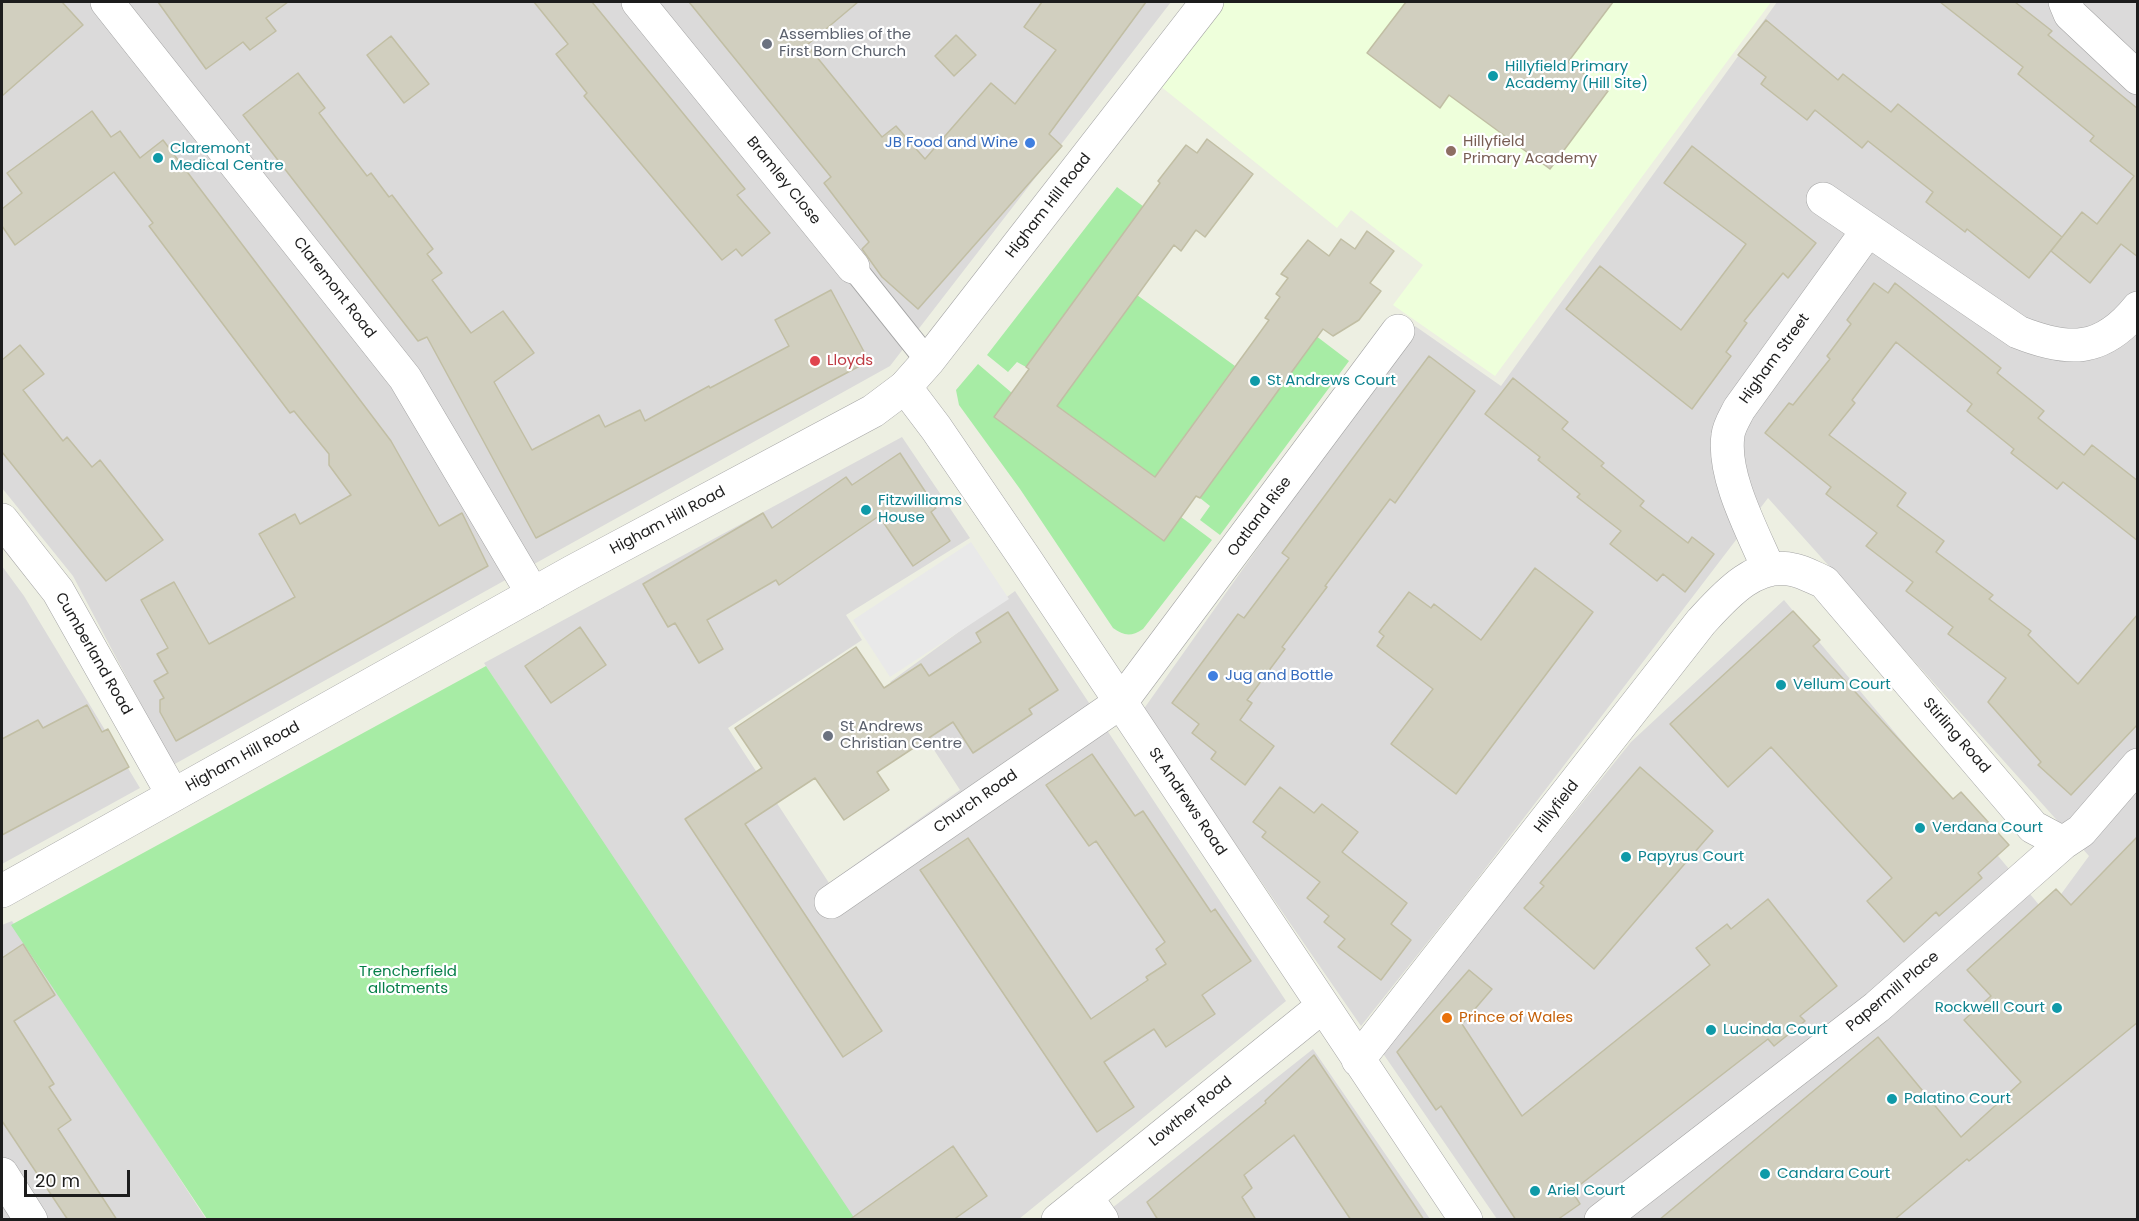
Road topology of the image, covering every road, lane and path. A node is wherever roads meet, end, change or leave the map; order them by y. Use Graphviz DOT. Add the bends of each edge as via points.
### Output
graph roads {
  1 [pos="107,2"];
  2 [pos="638,2"];
  3 [pos="1207,2"];
  4 [pos="2065,2"];
  5 [pos="2134,67"];
  6 [pos="1824,199"];
  7 [pos="1868,230"];
  8 [pos="853,267"];
  9 [pos="2138,308"];
  10 [pos="1398,332"];
  11 [pos="928,361"];
  12 [pos="905,387"];
  13 [pos="2,520"];
  14 [pos="1769,570"];
  15 [pos="532,594"];
  16 [pos="1121,702"];
  17 [pos="2138,765"];
  18 [pos="174,795"];
  19 [pos="2063,843"];
  20 [pos="2,891"];
  21 [pos="831,902"];
  22 [pos="1323,1006"];
  23 [pos="1358,1060"];
  24 [pos="2,1174"];
  25 [pos="1094,1208"];
  26 [pos="32,1220"];
  27 [pos="1058,1220"];
  28 [pos="1466,1220"];
  29 [pos="1601,1220"];
  1 -- 15 [label="street, Claremont Road" via="405,378"];
  2 -- 8 [label="street, Bramley Close"];
  3 -- 11 [label="street, Higham Hill Road"];
  4 -- 5 [label="street" via="2070,14"];
  6 -- 7 [label="street"];
  7 -- 9 [label="street" via="2018,332 2048,344 2077,346 2101,340 2127,322"];
  7 -- 14 [label="street, Higham Street" via="1739,409 1728,434 1728,460"];
  8 -- 11 [label="street, Bramley Close"];
  10 -- 16 [label="street, Oatland Rise"];
  11 -- 12 [label="street, Higham Hill Road"];
  12 -- 15 [label="street, Higham Hill Road" via="873,411"];
  12 -- 16 [label="street, St Andrews Road"];
  13 -- 18 [label="street, Cumberland Road" via="58,591"];
  14 -- 19 [label="street, Stirling Road" via="1792,569 1824,582 2033,826"];
  14 -- 23 [label="street, Hillyfield" via="1736,585 1701,622"];
  15 -- 18 [label="street, Higham Hill Road"];
  16 -- 21 [label="street, Church Road"];
  16 -- 22 [label="street, St Andrews Road"];
  17 -- 19 [label="street" via="2081,831"];
  18 -- 20 [label="street, Higham Hill Road"];
  19 -- 29 [label="street, Papermill Place" via="1877,1007"];
  22 -- 23 [label="street, St Andrews Road"];
  22 -- 25 [label="street, Lowther Road"];
  23 -- 28 [label="street, St Andrews Road"];
  24 -- 26 [label="street"];
  25 -- 27 [label="street, Lowther Road"];
}
